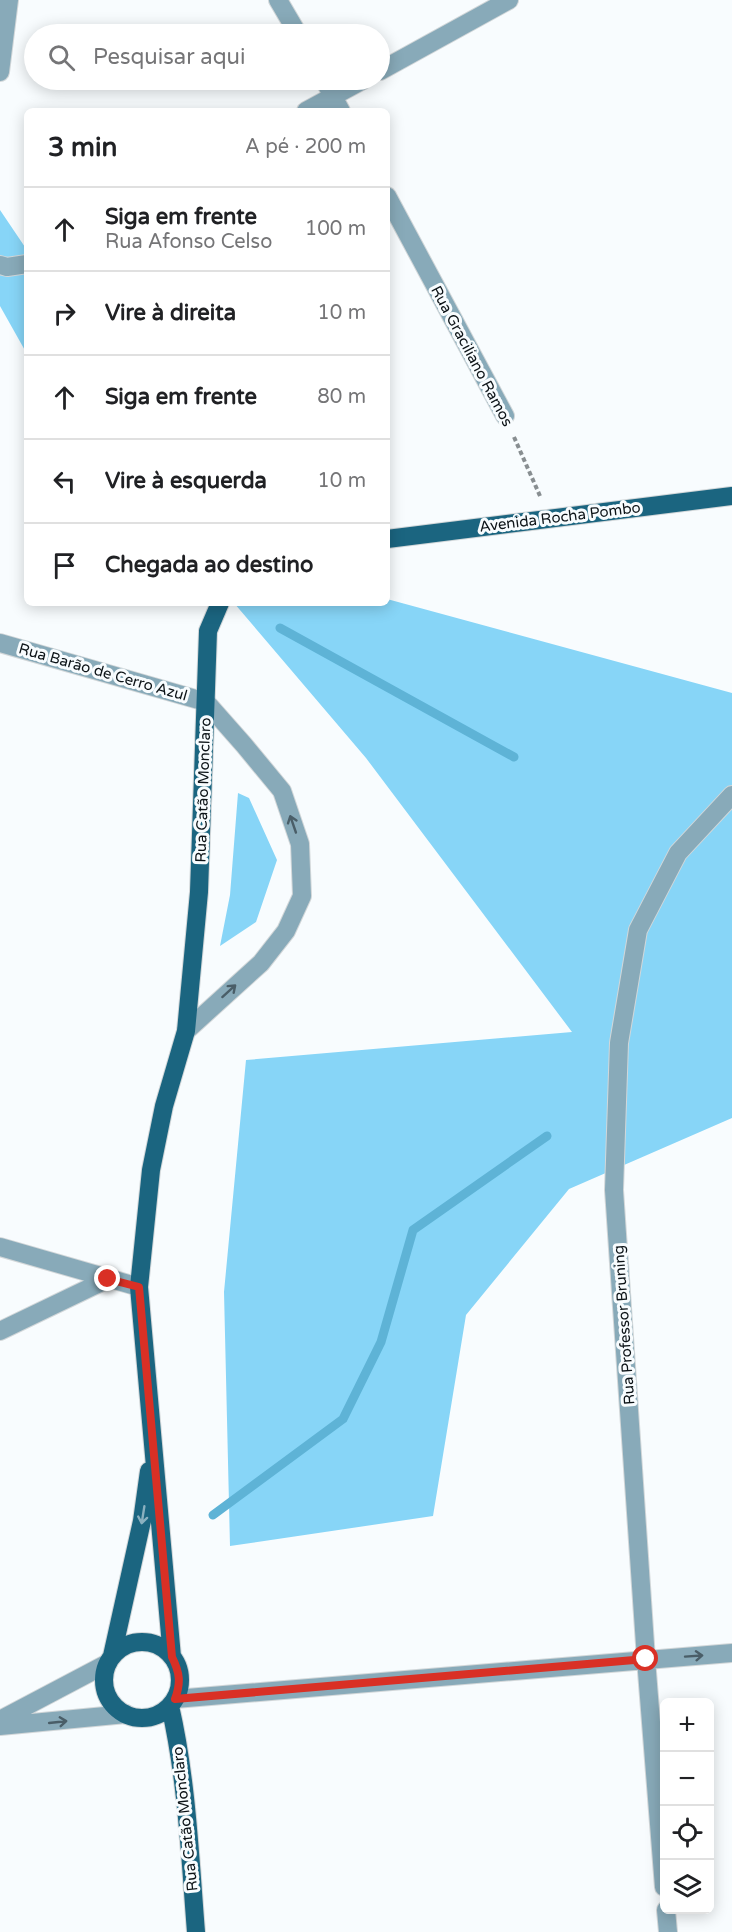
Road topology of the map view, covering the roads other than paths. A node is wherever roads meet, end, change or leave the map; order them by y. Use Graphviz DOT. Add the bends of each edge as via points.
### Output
graph roads {
  1 [pos="9,0"];
  2 [pos="278,0"];
  3 [pos="509,0"];
  4 [pos="292,24"];
  5 [pos="390,65"];
  6 [pos="0,72"];
  7 [pos="352,90"];
  8 [pos="337,103"];
  9 [pos="318,108"];
  10 [pos="390,202"];
  11 [pos="24,264"];
  12 [pos="0,265"];
  13 [pos="505,416"];
  14 [pos="732,496"];
  15 [pos="390,539"];
  16 [pos="219,606"];
  17 [pos="0,643"];
  18 [pos="207,702"];
  19 [pos="732,795"];
  20 [pos="186,1030"];
  21 [pos="0,1247"];
  22 [pos="108,1279"];
  23 [pos="139,1287"];
  24 [pos="0,1331"];
  25 [pos="154,1437"];
  26 [pos="732,1653"];
  27 [pos="172,1657"];
  28 [pos="646,1659"];
  29 [pos="110,1660"];
  30 [pos="172,1702"];
  31 [pos="126,1714"];
  32 [pos="0,1720"];
  33 [pos="0,1726"];
  34 [pos="662,1860"];
  35 [pos="666,1914"];
  36 [pos="196,1932"];
  37 [pos="668,1932"];
  1 -- 6 [label="street"];
  2 -- 4 [label="street"];
  3 -- 5 [label="street"];
  7 -- 8 [label="street"];
  8 -- 9 [label="street"];
  10 -- 13 [label="street, Rua Graciliano Ramos"];
  11 -- 12 [label="street"];
  14 -- 15 [label="main road, Avenida Rocha Pombo"];
  16 -- 18 [label="main road" via="208,631"];
  17 -- 18 [label="street, Rua Barão de Cerro Azul"];
  18 -- 20 [label="main road, Rua Catão Monclaro" via="199,892"];
  20 -- 18 [label="street, Rua Catão Monclaro, one-way" via="261,963 286,931 302,896 300,844 282,791"];
  19 -- 28 [label="street, Rua Professor Bruning" via="678,853 638,930 619,1043 615,1190"];
  20 -- 23 [label="main road, Rua Catão Monclaro" via="151,1170"];
  21 -- 22 [label="street"];
  22 -- 23 [label="street"];
  22 -- 24 [label="street"];
  23 -- 25 [label="main road, Rua Catão Monclaro"];
  25 -- 27 [label="main road, Rua Catão Monclaro"];
  25 -- 29 [label="main road, Rua Catão Monclaro, one-way" via="142,1521"];
  28 -- 26 [label="street, one-way"];
  27 -- 29 [label="main road" via="159,1646 142,1642 126,1646"];
  27 -- 30 [label="main road" via="179,1670 180,1685"];
  28 -- 30 [label="street"];
  28 -- 34 [label="street, Rua Professor Bruning"];
  29 -- 31 [label="main road" via="104,1677 106,1693"];
  29 -- 32 [label="street"];
  30 -- 31 [label="main road" via="157,1715 141,1718"];
  30 -- 36 [label="main road, Rua Catão Monclaro"];
  33 -- 31 [label="street, one-way"];
  35 -- 37 [label="street"];
}
